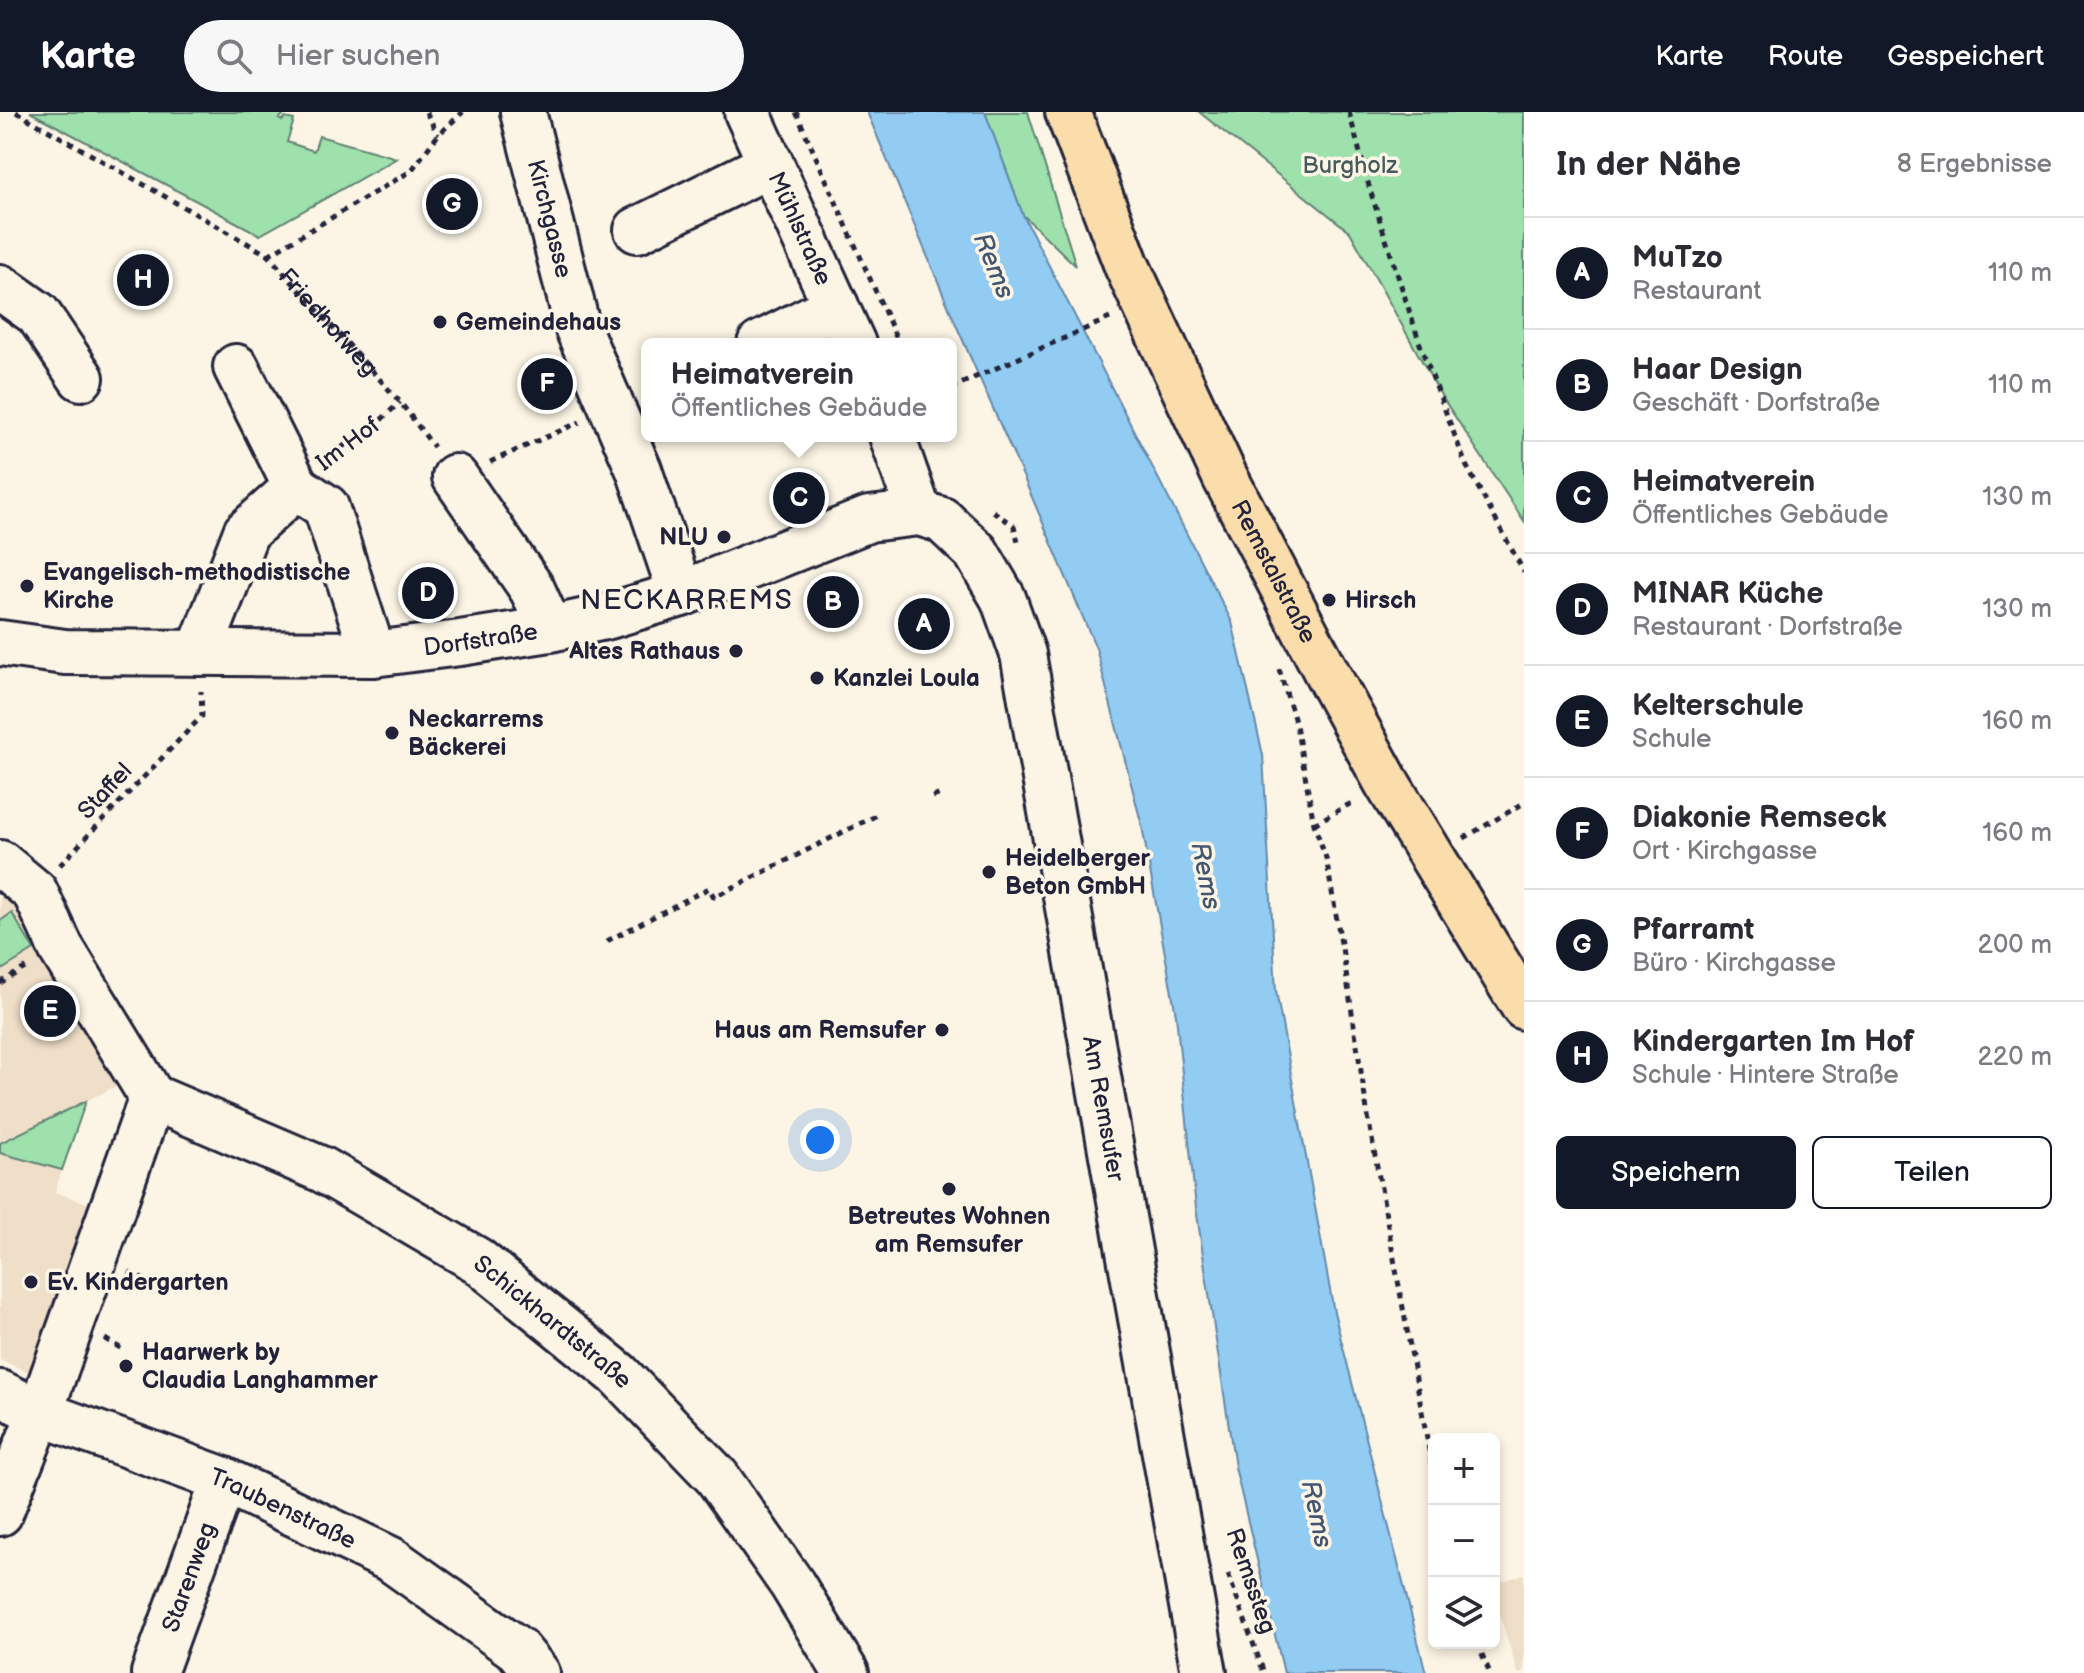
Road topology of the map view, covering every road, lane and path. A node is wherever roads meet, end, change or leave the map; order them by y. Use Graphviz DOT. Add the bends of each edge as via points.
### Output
graph roads {
  1 [pos="16,112"];
  2 [pos="426,112"];
  3 [pos="463,112"];
  4 [pos="523,112"];
  5 [pos="747,112"];
  6 [pos="796,112"];
  7 [pos="1068,112"];
  8 [pos="1349,112"];
  9 [pos="438,135"];
  10 [pos="771,164"];
  11 [pos="637,230"];
  12 [pos="268,255"];
  13 [pos="0,287"];
  14 [pos="1118,314"];
  15 [pos="844,325"];
  16 [pos="787,338"];
  17 [pos="896,338"];
  18 [pos="236,367"];
  19 [pos="81,378"];
  20 [pos="957,385"];
  21 [pos="400,402"];
  22 [pos="630,403"];
  23 [pos="894,442"];
  24 [pos="455,477"];
  25 [pos="296,487"];
  26 [pos="919,513"];
  27 [pos="1524,572"];
  28 [pos="681,594"];
  29 [pos="550,629"];
  30 [pos="0,643"];
  31 [pos="199,653"];
  32 [pos="373,654"];
  33 [pos="202,716"];
  34 [pos="943,793"];
  35 [pos="933,797"];
  36 [pos="1524,803"];
  37 [pos="879,814"];
  38 [pos="1314,824"];
  39 [pos="1430,853"];
  40 [pos="0,863"];
  41 [pos="35,892"];
  42 [pos="607,941"];
  43 [pos="1524,1007"];
  44 [pos="152,1097"];
  45 [pos="0,1393"];
  46 [pos="40,1413"];
  47 [pos="1428,1444"];
  48 [pos="224,1480"];
  49 [pos="0,1513"];
  50 [pos="1227,1570"];
  51 [pos="1480,1649"];
  52 [pos="520,1665"];
  53 [pos="154,1673"];
  54 [pos="846,1673"];
  55 [pos="1204,1673"];
  56 [pos="1264,1673"];
  57 [pos="1490,1673"];
  1 -- 12 [label="path, Friedhofweg"];
  2 -- 9 [label="path"];
  3 -- 9 [label="path"];
  4 -- 22 [label="street, Kirchgasse" via="578,329"];
  5 -- 10 [label="street, Mühlstraße"];
  6 -- 17 [label="path"];
  7 -- 39 [label="main road, Remstalstraße" via="1127,266 1225,477 1335,689"];
  8 -- 27 [label="path" via="1422,350 1460,451"];
  9 -- 12 [label="path" via="411,171"];
  10 -- 11 [label="street"];
  10 -- 15 [label="street, Mühlstraße"];
  12 -- 21 [label="path, Friedhofweg"];
  13 -- 19 [label="street" via="38,314"];
  14 -- 20 [label="path"];
  15 -- 16 [label="street"];
  18 -- 25 [label="street, Im Hof"];
  21 -- 24 [label="path, Friedhofweg"];
  21 -- 25 [label="path, Im Hof" via="319,463"];
  22 -- 24 [label="path"];
  22 -- 28 [label="street, Kirchgasse" via="639,470"];
  23 -- 26 [label="street"];
  24 -- 29 [label="street" via="532,589"];
  25 -- 31 [label="street, Im Hof" via="246,532"];
  25 -- 32 [label="street, Im Hof" via="326,507"];
  26 -- 28 [label="street, Dorfstraße" via="869,519"];
  26 -- 55 [label="street, Am Remsufer" via="942,520 976,552 1003,598 1023,654"];
  28 -- 29 [label="street, Dorfstraße"];
  29 -- 32 [label="street, Dorfstraße"];
  30 -- 31 [label="street, Dorfstraße" via="65,652"];
  31 -- 32 [label="street, Dorfstraße"];
  33 -- 41 [label="path, Staffel"];
  34 -- 35 [label="path"];
  36 -- 39 [label="path"];
  37 -- 42 [label="path" via="714,897 709,888"];
  38 -- 47 [label="path" via="1326,858"];
  39 -- 43 [label="main road, Remstalstraße"];
  40 -- 41 [label="street"];
  41 -- 44 [label="street" via="61,948"];
  44 -- 46 [label="street"];
  44 -- 54 [label="street, Schickhardtstraße" via="323,1170 477,1260 618,1374 717,1477"];
  45 -- 46 [label="street, Traubenstraße"];
  46 -- 48 [label="street, Traubenstraße"];
  46 -- 49 [label="street"];
  48 -- 52 [label="street, Traubenstraße" via="392,1560"];
  48 -- 53 [label="street, Starenweg"];
  50 -- 56 [label="path, Remssteg"];
  51 -- 57 [label="path"];
}
